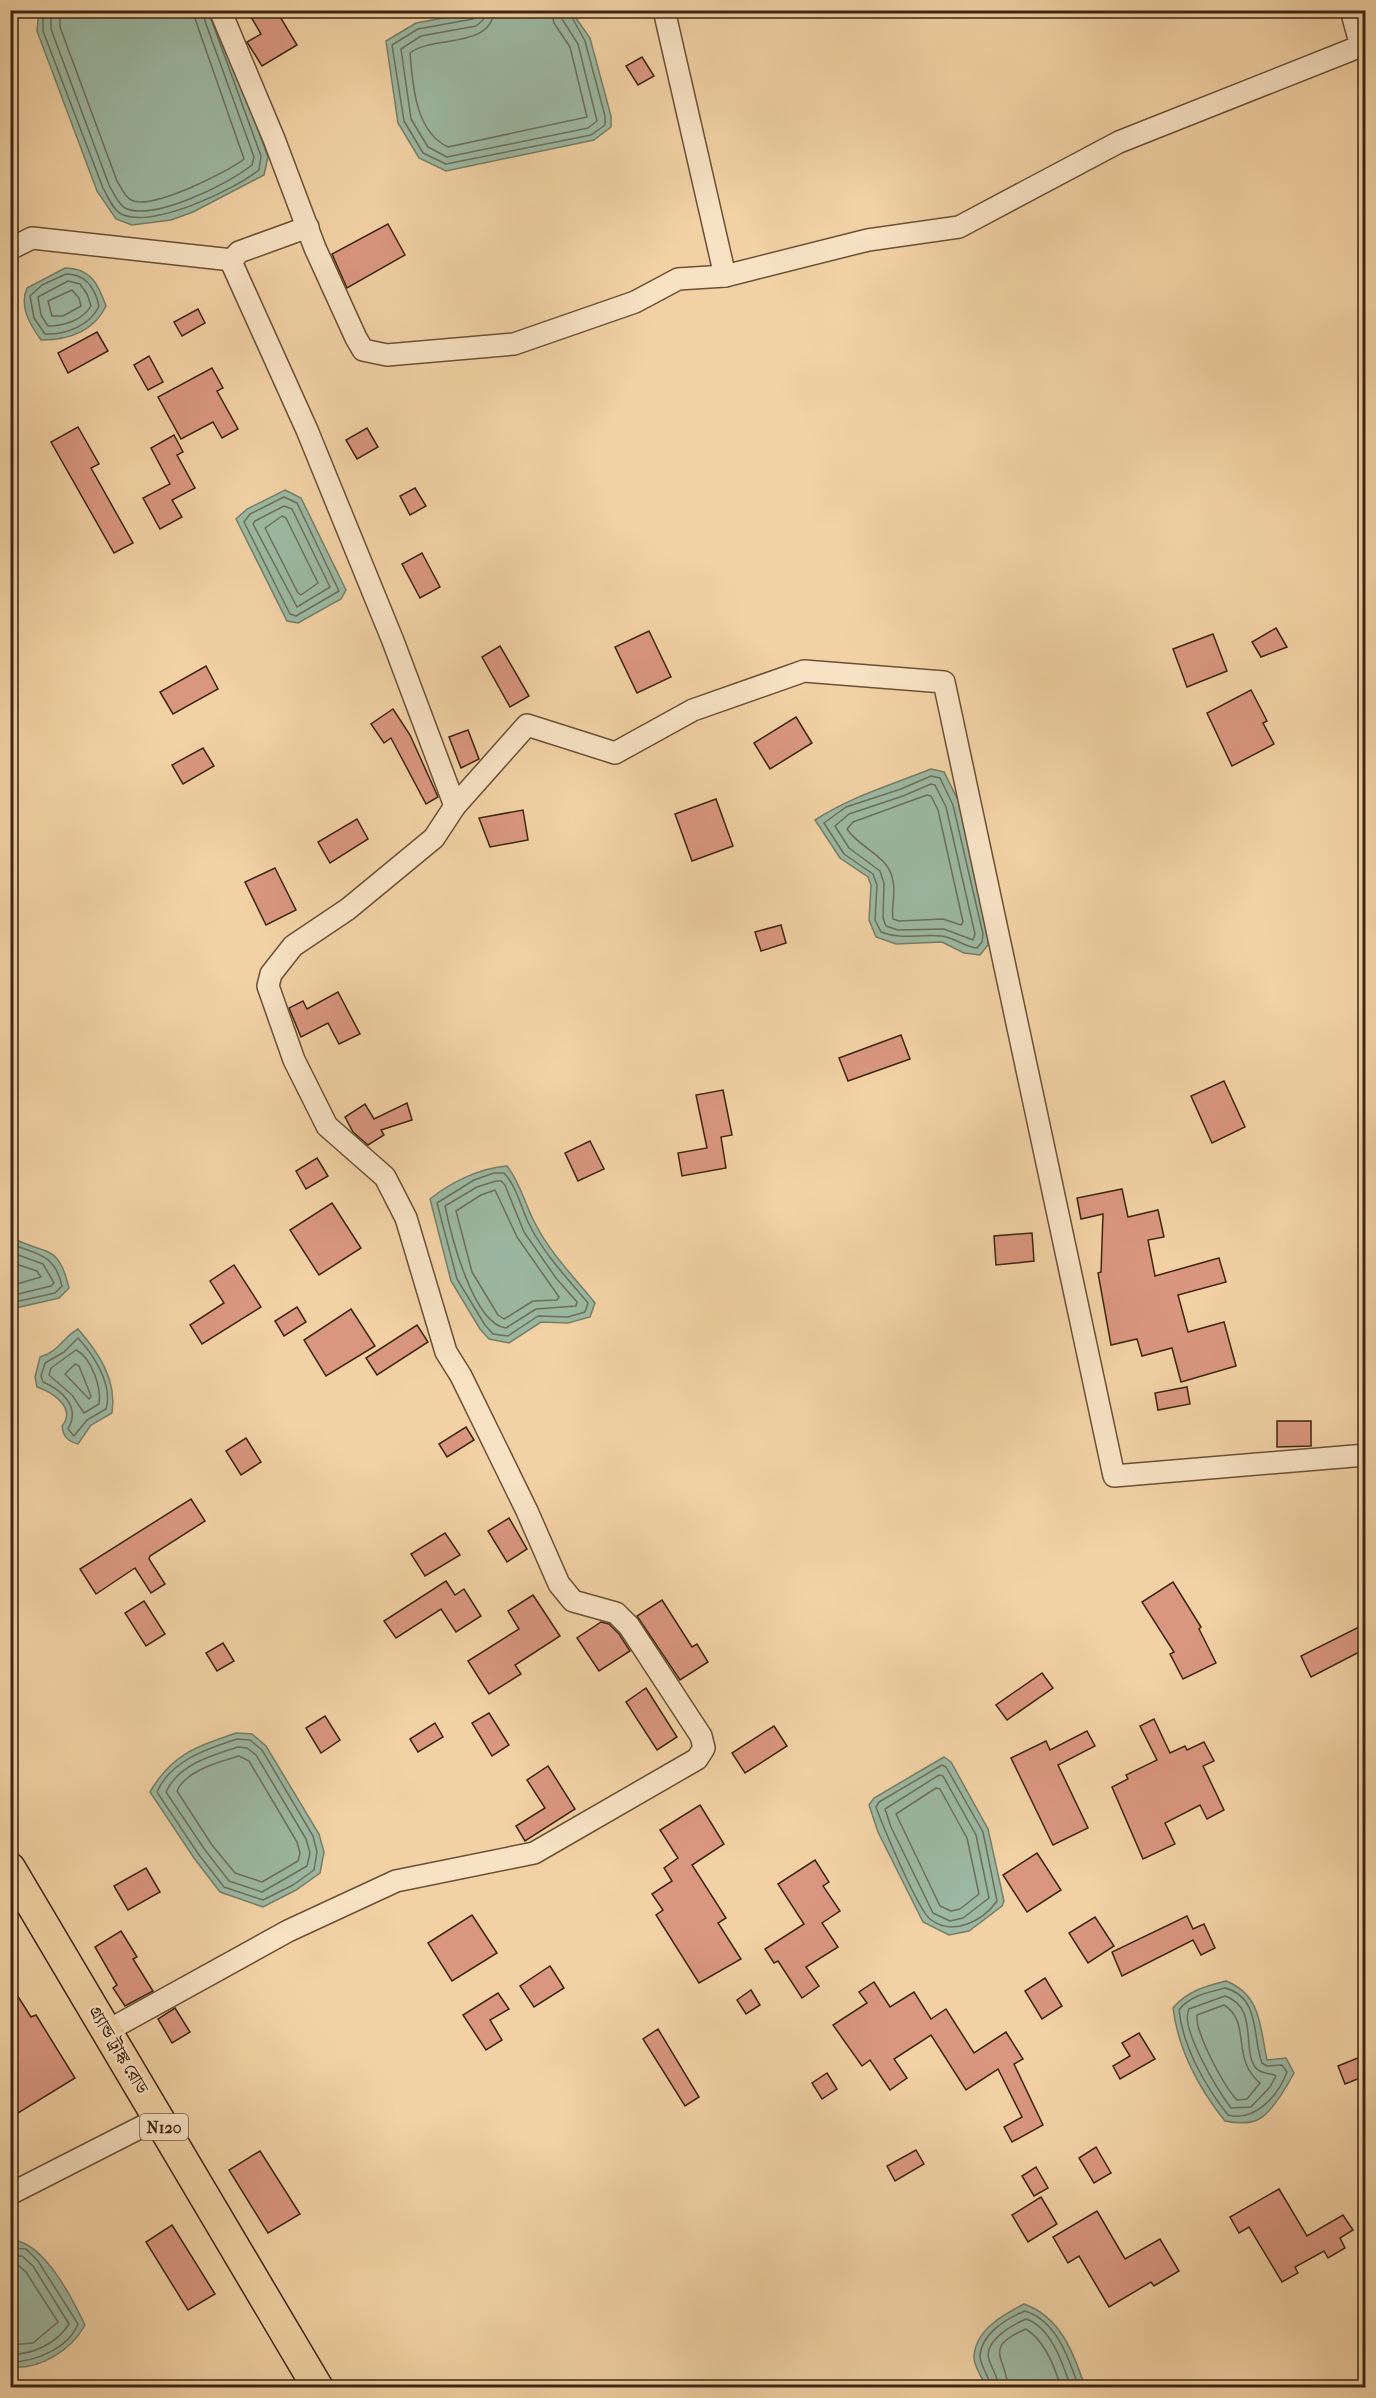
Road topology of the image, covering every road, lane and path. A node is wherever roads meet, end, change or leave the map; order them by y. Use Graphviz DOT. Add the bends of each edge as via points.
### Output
graph roads {
  1 [pos="220,10"];
  2 [pos="664,10"];
  3 [pos="1351,10"];
  4 [pos="309,227"];
  5 [pos="10,249"];
  6 [pos="232,260"];
  7 [pos="725,276"];
  8 [pos="455,806"];
  9 [pos="1365,1455"];
  10 [pos="10,1868"];
  11 [pos="107,2031"];
  12 [pos="159,2118"];
  13 [pos="10,2194"];
  14 [pos="318,2388"];
  1 -- 4 [label="street"];
  2 -- 7 [label="street"];
  3 -- 7 [label="street" via="1361,46 1119,142 959,227 868,240"];
  4 -- 6 [label="street" via="239,252"];
  4 -- 7 [label="street" via="363,350 387,355 514,344 635,302 670,281"];
  5 -- 6 [label="street" via="32,238"];
  6 -- 8 [label="street" via="389,630"];
  8 -- 9 [label="street" via="527,725 615,753 693,710 804,671 944,682 1114,1476"];
  8 -- 11 [label="street" via="434,838 348,909 293,946 271,974 268,986 294,1060 327,1126 386,1177 406,1218 446,1353 522,1500 559,1584 573,1601 616,1613 629,1626 705,1748 697,1760 534,1853 396,1881 288,1931"];
  10 -- 11 [label="highway, গ্র্যান্ড ট্রাঙ্ক রোড / N120"];
  11 -- 12 [label="highway, গ্র্যান্ড ট্রাঙ্ক রোড / N120"];
  12 -- 13 [label="street"];
  12 -- 14 [label="highway, গ্র্যান্ড ট্রাঙ্ক রোড / N120"];
}
